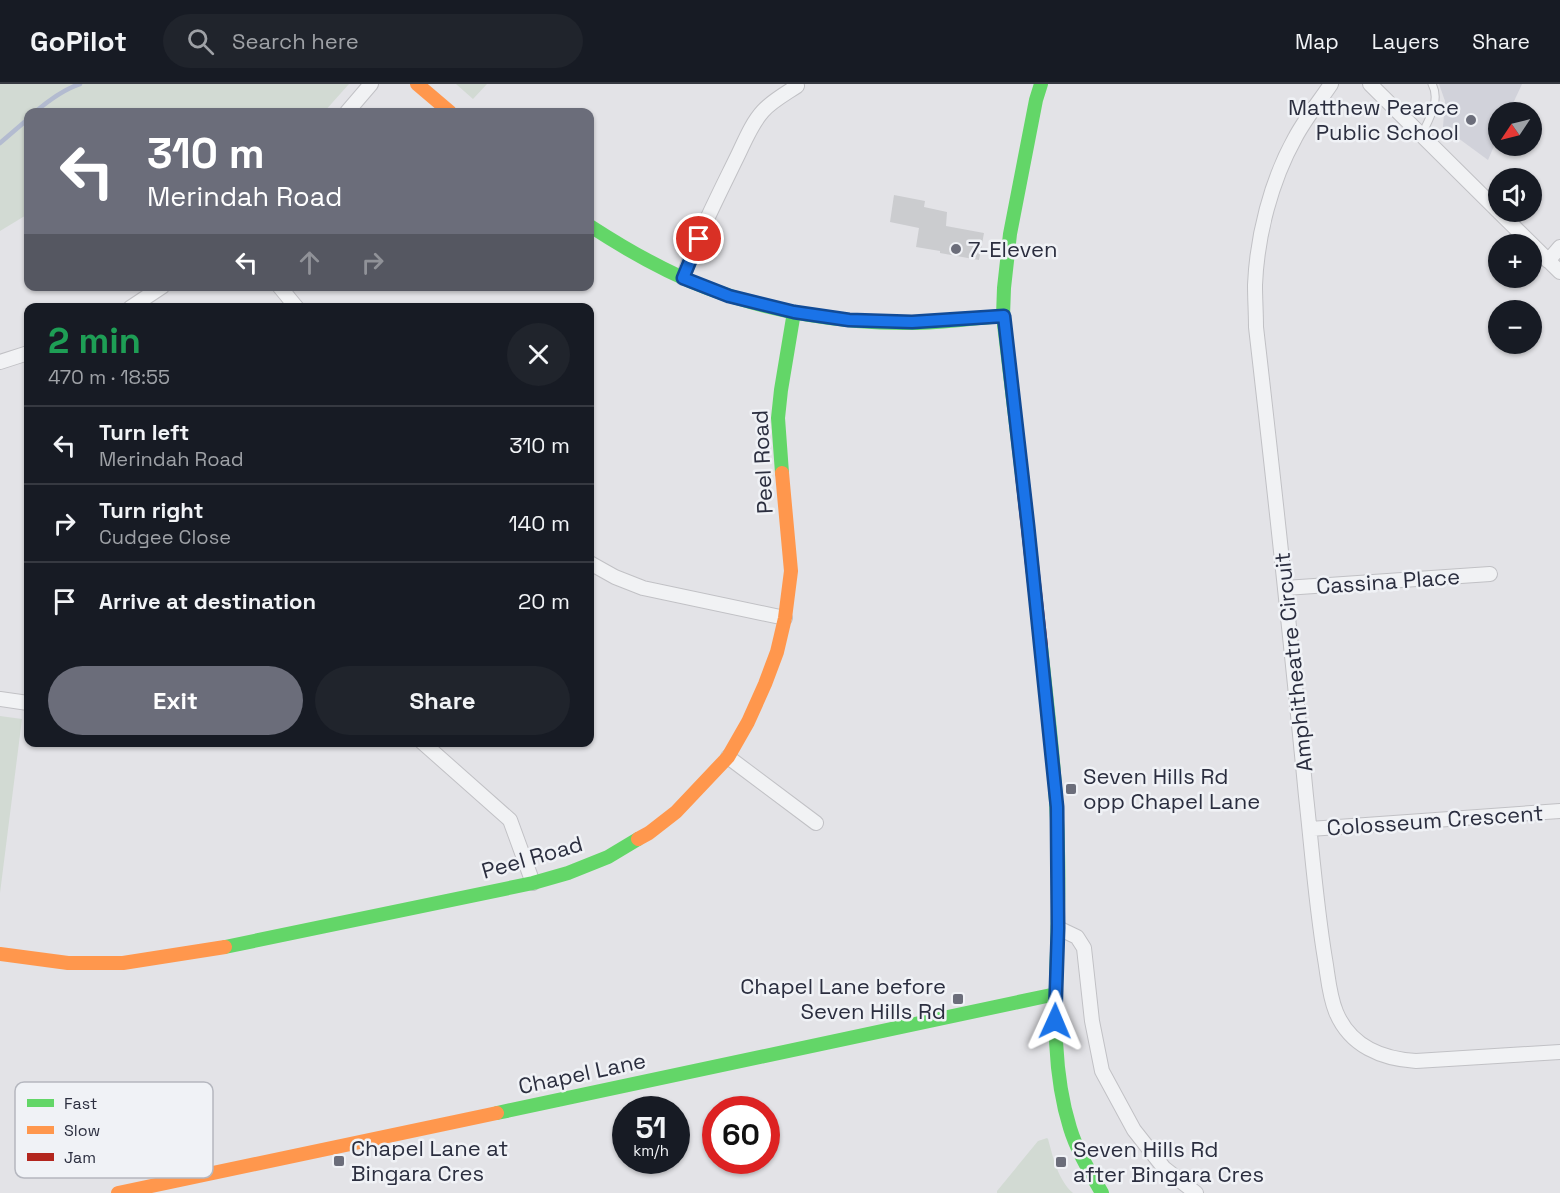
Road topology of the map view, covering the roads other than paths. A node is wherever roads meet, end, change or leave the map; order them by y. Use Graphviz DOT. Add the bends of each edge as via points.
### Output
graph roads {
  1 [pos="371,84"];
  2 [pos="417,84"];
  3 [pos="1041,84"];
  4 [pos="1331,84"];
  5 [pos="1370,84"];
  6 [pos="1432,84"];
  7 [pos="796,86"];
  8 [pos="350,108"];
  9 [pos="445,108"];
  10 [pos="1422,134"];
  11 [pos="1488,200"];
  12 [pos="1510,222"];
  13 [pos="594,228"];
  14 [pos="1560,247"];
  15 [pos="1548,261"];
  16 [pos="1560,272"];
  17 [pos="683,278"];
  18 [pos="156,291"];
  19 [pos="283,291"];
  20 [pos="138,303"];
  21 [pos="293,303"];
  22 [pos="794,312"];
  23 [pos="1004,316"];
  24 [pos="24,354"];
  25 [pos="0,362"];
  26 [pos="594,565"];
  27 [pos="1490,574"];
  28 [pos="1285,588"];
  29 [pos="785,618"];
  30 [pos="0,699"];
  31 [pos="24,702"];
  32 [pos="428,747"];
  33 [pos="728,757"];
  34 [pos="1560,811"];
  35 [pos="816,822"];
  36 [pos="1310,829"];
  37 [pos="533,883"];
  38 [pos="1058,928"];
  39 [pos="0,954"];
  40 [pos="1056,994"];
  41 [pos="1560,1052"];
  42 [pos="213,1173"];
  43 [pos="189,1178"];
  44 [pos="118,1193"];
  45 [pos="1102,1193"];
  46 [pos="1196,1193"];
  1 -- 8 [label="street"];
  2 -- 9 [label="main road"];
  3 -- 23 [label="main road" via="1009,241"];
  4 -- 28 [label="street, Amphitheatre Circuit" via="1295,137 1279,172 1267,210 1255,284 1256,327"];
  5 -- 10 [label="street"];
  6 -- 10 [label="lane" via="1436,95"];
  7 -- 17 [label="street" via="763,111 754,124"];
  10 -- 11 [label="street"];
  12 -- 15 [label="street"];
  13 -- 17 [label="main road"];
  14 -- 15 [label="street"];
  15 -- 16 [label="street"];
  17 -- 22 [label="main road" via="729,296"];
  18 -- 20 [label="street"];
  19 -- 21 [label="street"];
  22 -- 23 [label="main road" via="902,322"];
  22 -- 29 [label="main road, Peel Road" via="778,418 791,571"];
  23 -- 38 [label="main road" via="1057,807"];
  24 -- 25 [label="street"];
  26 -- 29 [label="street" via="643,588"];
  27 -- 28 [label="street, Cassina Place"];
  28 -- 36 [label="street, Amphitheatre Circuit"];
  29 -- 33 [label="main road, Peel Road" via="765,684"];
  30 -- 31 [label="street"];
  32 -- 37 [label="street" via="510,820"];
  33 -- 35 [label="street"];
  33 -- 37 [label="main road, Peel Road" via="676,812 649,833 608,857"];
  34 -- 36 [label="street, Colosseum Crescent"];
  36 -- 41 [label="street, Amphitheatre Circuit" via="1331,997 1336,1013 1355,1038 1369,1049 1397,1060"];
  37 -- 39 [label="main road, Peel Road" via="206,951 123,963 68,963"];
  38 -- 40 [label="main road"];
  38 -- 46 [label="street" via="1077,937 1084,948 1102,1071 1134,1130 1164,1168"];
  40 -- 42 [label="main road, Chapel Lane"];
  40 -- 45 [label="main road" via="1056,1048 1063,1108 1079,1154"];
  43 -- 44 [label="main road, Chapel Lane"];
}
